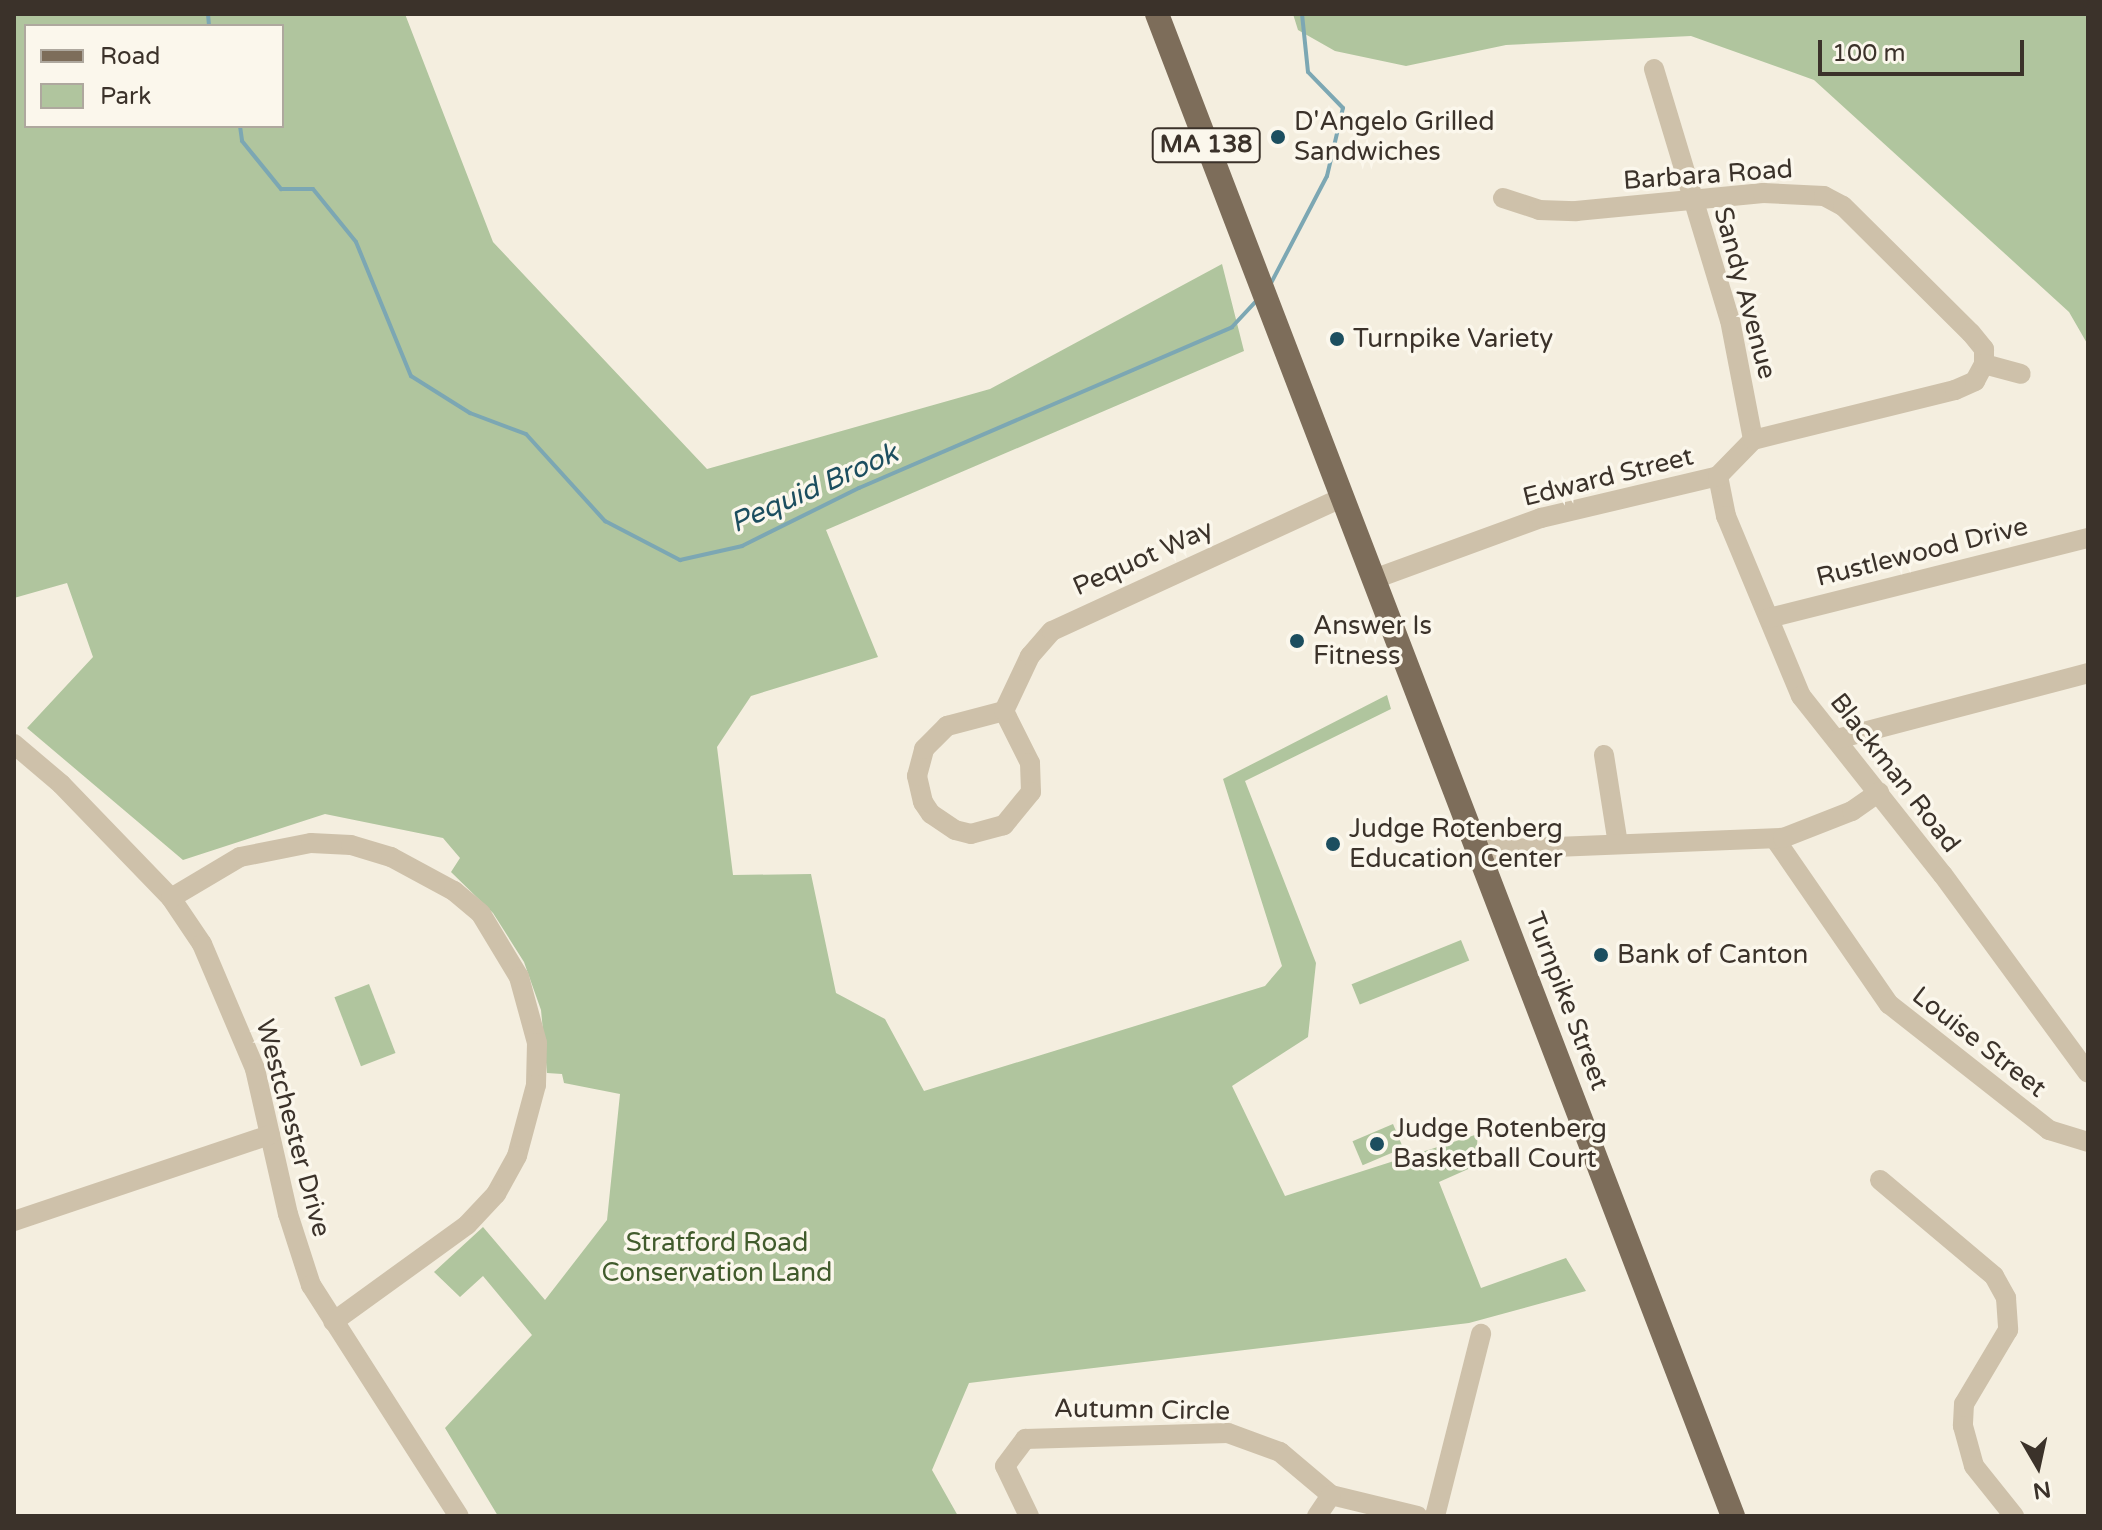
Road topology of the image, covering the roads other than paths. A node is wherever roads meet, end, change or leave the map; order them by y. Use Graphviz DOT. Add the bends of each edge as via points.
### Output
graph roads {
  1 [pos="1157,14"];
  2 [pos="1654,69"];
  3 [pos="1503,198"];
  4 [pos="1694,202"];
  5 [pos="1984,364"];
  6 [pos="2021,374"];
  7 [pos="1753,440"];
  8 [pos="1718,476"];
  9 [pos="1343,497"];
  10 [pos="2088,538"];
  11 [pos="1374,579"];
  12 [pos="1769,618"];
  13 [pos="2088,673"];
  14 [pos="1004,711"];
  15 [pos="1837,739"];
  16 [pos="14,744"];
  17 [pos="1604,755"];
  18 [pos="1879,792"];
  19 [pos="1775,839"];
  20 [pos="1618,844"];
  21 [pos="1480,850"];
  22 [pos="171,898"];
  23 [pos="2088,1073"];
  24 [pos="270,1135"];
  25 [pos="2088,1142"];
  26 [pos="1880,1180"];
  27 [pos="14,1221"];
  28 [pos="333,1322"];
  29 [pos="1481,1334"];
  30 [pos="1331,1495"];
  31 [pos="459,1516"];
  32 [pos="1029,1516"];
  33 [pos="1317,1516"];
  34 [pos="1418,1516"];
  35 [pos="1435,1516"];
  36 [pos="1733,1516"];
  37 [pos="2014,1516"];
  1 -- 9 [label="main road, Turnpike Street / MA 138"];
  2 -- 4 [label="street, Sandy Avenue"];
  3 -- 4 [label="street, Barbara Road" via="1539,210 1576,211"];
  4 -- 5 [label="street, Barbara Road" via="1763,193 1824,196 1843,206 1971,333 1984,349"];
  4 -- 7 [label="street, Sandy Avenue" via="1730,320"];
  5 -- 6 [label="street"];
  5 -- 7 [label="street" via="1975,381 1955,390"];
  7 -- 8 [label="street, Edward Street"];
  8 -- 11 [label="street, Edward Street" via="1541,518"];
  8 -- 12 [label="street, Blackman Road" via="1726,516"];
  9 -- 11 [label="main road, Turnpike Street / MA 138"];
  9 -- 14 [label="street, Pequot Way" via="1062,624 1030,656"];
  10 -- 12 [label="street, Rustlewood Drive"];
  11 -- 21 [label="main road, Turnpike Street / MA 138"];
  12 -- 15 [label="street, Blackman Road" via="1801,696"];
  13 -- 15 [label="street"];
  14 -- 14 [label="street" via="947,726 932,736 919,761 923,802 955,830 971,834 1004,825 1031,792 1030,763"];
  15 -- 18 [label="street, Blackman Road"];
  16 -- 22 [label="street, Westchester Drive" via="61,784"];
  17 -- 20 [label="street"];
  18 -- 19 [label="street" via="1852,811"];
  18 -- 23 [label="street, Blackman Road"];
  19 -- 20 [label="street"];
  19 -- 25 [label="street, Louise Street" via="1889,1004 2049,1130"];
  20 -- 21 [label="street"];
  21 -- 36 [label="main road, Turnpike Street / MA 138"];
  22 -- 24 [label="street, Westchester Drive" via="224,987 255,1069"];
  22 -- 28 [label="street" via="251,854 311,843 351,845 391,857 454,891 481,914 519,977 531,1011 537,1071 531,1118 517,1156 496,1194 467,1225"];
  24 -- 27 [label="street"];
  24 -- 28 [label="street, Westchester Drive" via="300,1253"];
  26 -- 37 [label="street" via="1994,1276 2006,1298 2008,1330 1964,1404 1963,1426 1974,1466"];
  28 -- 31 [label="street, Westchester Drive"];
  29 -- 35 [label="street"];
  30 -- 32 [label="street, Autumn Circle" via="1280,1452 1228,1433 1038,1435 1013,1450 1005,1466"];
  30 -- 33 [label="street"];
  30 -- 34 [label="street, Autumn Circle"];
}
